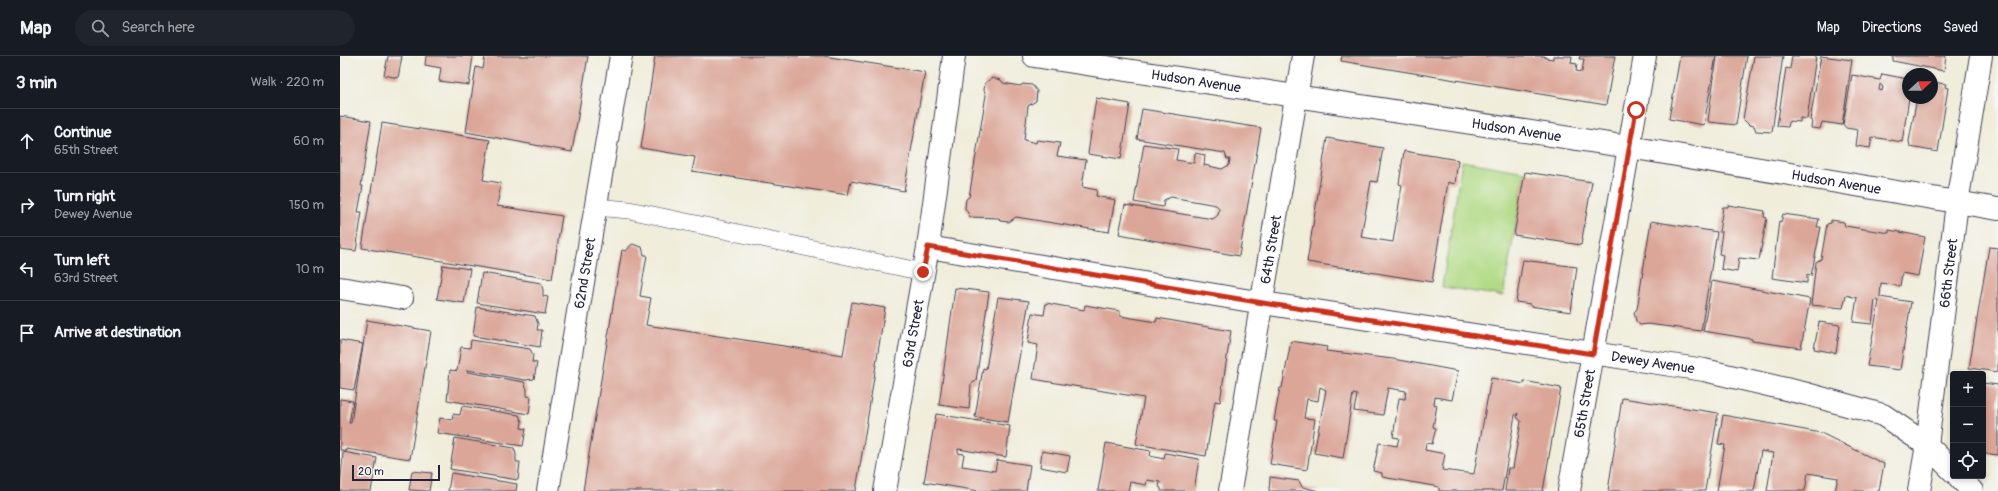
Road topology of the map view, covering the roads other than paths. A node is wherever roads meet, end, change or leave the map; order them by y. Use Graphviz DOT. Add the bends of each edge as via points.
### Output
graph roads {
  1 [pos="621,56"];
  2 [pos="954,56"];
  3 [pos="1034,56"];
  4 [pos="1303,56"];
  5 [pos="1645,56"];
  6 [pos="1981,56"];
  7 [pos="1296,97"];
  8 [pos="1629,147"];
  9 [pos="1957,203"];
  10 [pos="596,207"];
  11 [pos="1998,209"];
  12 [pos="928,247"];
  13 [pos="923,272"];
  14 [pos="340,288"];
  15 [pos="402,298"];
  16 [pos="1263,303"];
  17 [pos="1593,354"];
  18 [pos="1927,445"];
  19 [pos="1950,468"];
  20 [pos="1961,479"];
  21 [pos="548,491"];
  22 [pos="885,491"];
  23 [pos="1230,491"];
  24 [pos="1569,491"];
  25 [pos="1919,491"];
  26 [pos="1972,491"];
  1 -- 10 [label="street, 62nd Street"];
  2 -- 12 [label="street, 63rd Street"];
  3 -- 7 [label="street, Hudson Avenue"];
  4 -- 7 [label="street, 64th Street"];
  5 -- 8 [label="street, 65th Street"];
  6 -- 9 [label="street, 66th Street"];
  7 -- 8 [label="street, Hudson Avenue"];
  7 -- 16 [label="street, 64th Street"];
  8 -- 9 [label="street, Hudson Avenue"];
  8 -- 17 [label="street, 65th Street"];
  9 -- 11 [label="street, Hudson Avenue"];
  9 -- 18 [label="street, 66th Street"];
  10 -- 13 [label="lane" via="629,210"];
  10 -- 21 [label="street, 62nd Street"];
  12 -- 13 [label="street, 63rd Street"];
  12 -- 16 [label="street, Dewey Avenue"];
  13 -- 22 [label="street, 63rd Street"];
  14 -- 15 [label="street"];
  16 -- 17 [label="street, Dewey Avenue"];
  16 -- 23 [label="street, 64th Street"];
  17 -- 18 [label="street, Dewey Avenue" via="1704,370 1846,404 1883,415"];
  17 -- 24 [label="street, 65th Street"];
  18 -- 19 [label="street, Dewey Avenue"];
  18 -- 25 [label="street, 66th Street"];
  20 -- 26 [label="street"];
}
